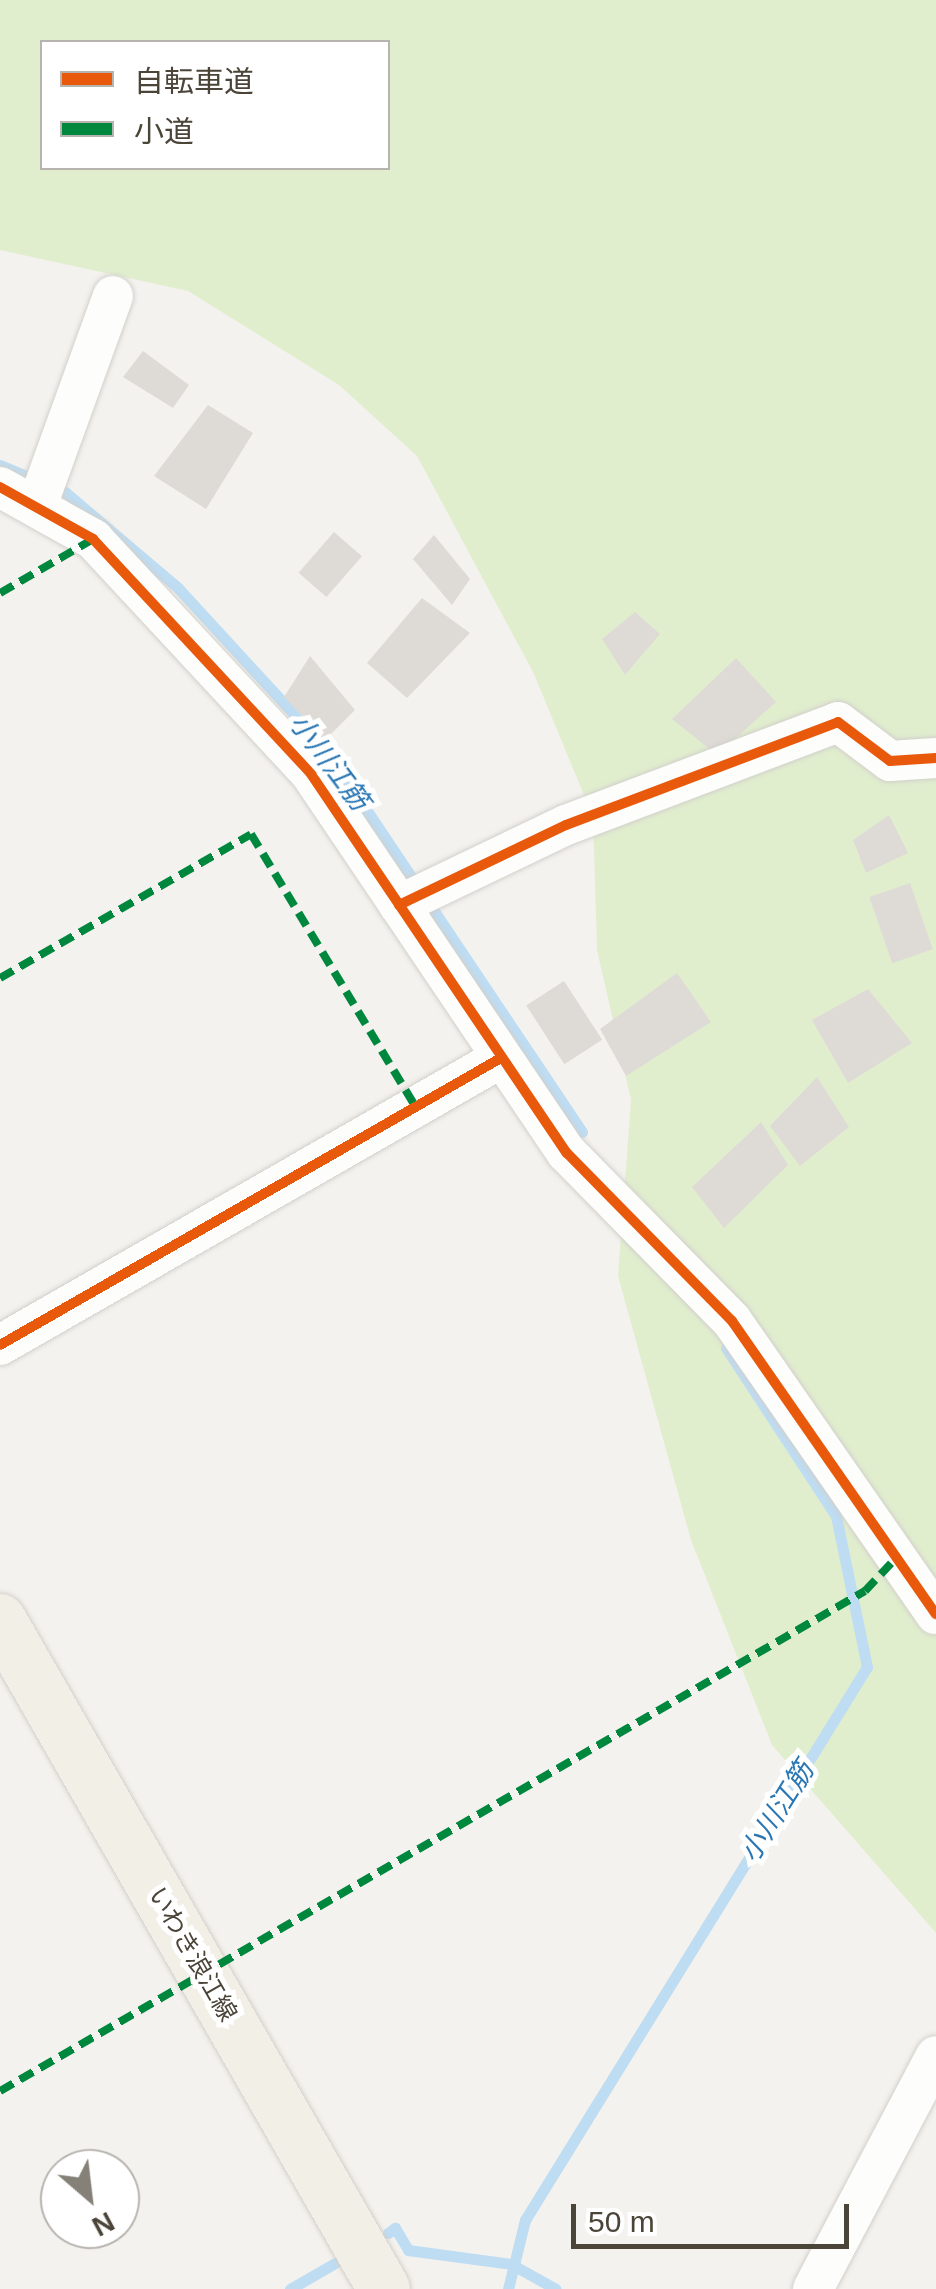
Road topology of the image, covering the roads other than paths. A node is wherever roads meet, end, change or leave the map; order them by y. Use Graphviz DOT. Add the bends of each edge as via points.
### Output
graph roads {
  1 [pos="113,296"];
  2 [pos="0,487"];
  3 [pos="43,490"];
  4 [pos="936,758"];
  5 [pos="398,904"];
  6 [pos="501,1058"];
  7 [pos="0,1345"];
  8 [pos="936,1614"];
  9 [pos="0,1620"];
  10 [pos="936,2056"];
  11 [pos="384,2289"];
  12 [pos="812,2289"];
  1 -- 3 [label="street"];
  2 -- 3 [label="street"];
  3 -- 5 [label="street" via="311,774"];
  4 -- 5 [label="street" via="890,761 838,722 566,825"];
  5 -- 6 [label="street"];
  6 -- 7 [label="street"];
  6 -- 8 [label="street" via="567,1153 732,1321"];
  9 -- 11 [label="main road, いわき浪江線"];
  10 -- 12 [label="street"];
}
